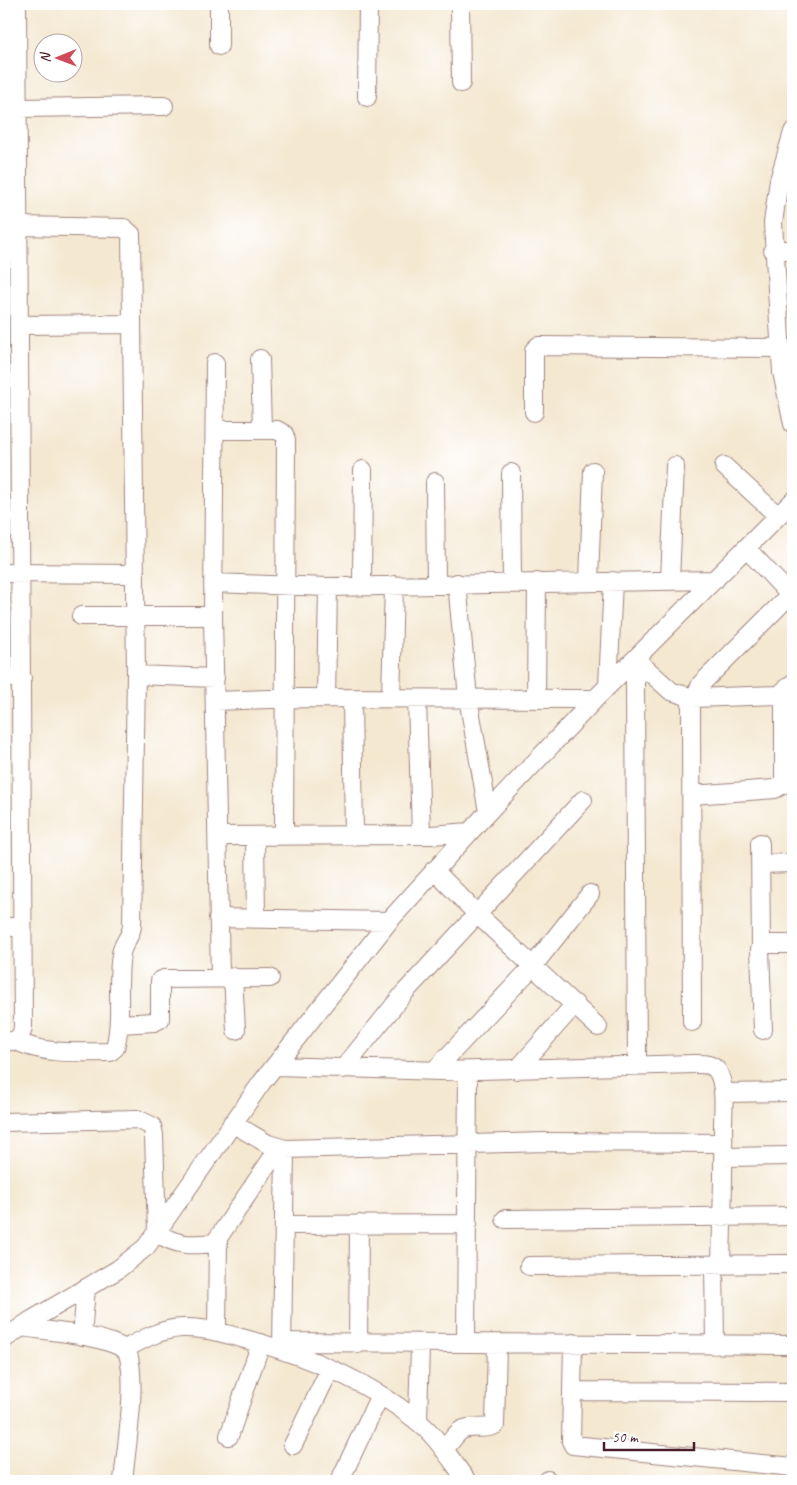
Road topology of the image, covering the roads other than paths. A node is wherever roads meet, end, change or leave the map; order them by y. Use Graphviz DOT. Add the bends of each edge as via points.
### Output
graph roads {
  1 [pos="17,4"];
  2 [pos="219,4"];
  3 [pos="368,4"];
  4 [pos="460,4"];
  5 [pos="219,46"];
  6 [pos="461,83"];
  7 [pos="367,97"];
  8 [pos="164,106"];
  9 [pos="18,108"];
  10 [pos="793,132"];
  11 [pos="11,136"];
  12 [pos="11,198"];
  13 [pos="18,226"];
  14 [pos="773,250"];
  15 [pos="793,250"];
  16 [pos="14,319"];
  17 [pos="132,324"];
  18 [pos="780,348"];
  19 [pos="260,359"];
  20 [pos="215,363"];
  21 [pos="534,412"];
  22 [pos="792,417"];
  23 [pos="262,429"];
  24 [pos="216,430"];
  25 [pos="676,466"];
  26 [pos="724,466"];
  27 [pos="363,470"];
  28 [pos="593,471"];
  29 [pos="511,473"];
  30 [pos="12,477"];
  31 [pos="435,482"];
  32 [pos="793,501"];
  33 [pos="778,516"];
  34 [pos="746,548"];
  35 [pos="12,573"];
  36 [pos="135,574"];
  37 [pos="670,580"];
  38 [pos="715,580"];
  39 [pos="589,581"];
  40 [pos="613,581"];
  41 [pos="512,582"];
  42 [pos="537,582"];
  43 [pos="213,583"];
  44 [pos="436,583"];
  45 [pos="457,583"];
  46 [pos="394,584"];
  47 [pos="285,586"];
  48 [pos="362,586"];
  49 [pos="328,587"];
  50 [pos="792,596"];
  51 [pos="136,615"];
  52 [pos="80,616"];
  53 [pos="213,616"];
  54 [pos="639,661"];
  55 [pos="136,675"];
  56 [pos="4,678"];
  57 [pos="22,678"];
  58 [pos="215,678"];
  59 [pos="608,686"];
  60 [pos="789,688"];
  61 [pos="326,698"];
  62 [pos="468,698"];
  63 [pos="693,698"];
  64 [pos="284,699"];
  65 [pos="352,699"];
  66 [pos="391,699"];
  67 [pos="417,699"];
  68 [pos="536,699"];
  69 [pos="595,700"];
  70 [pos="216,701"];
  71 [pos="789,725"];
  72 [pos="692,796"];
  73 [pos="583,800"];
  74 [pos="488,812"];
  75 [pos="470,832"];
  76 [pos="284,835"];
  77 [pos="420,835"];
  78 [pos="218,836"];
  79 [pos="255,836"];
  80 [pos="354,836"];
  81 [pos="760,843"];
  82 [pos="793,863"];
  83 [pos="760,864"];
  84 [pos="434,870"];
  85 [pos="590,894"];
  86 [pos="478,915"];
  87 [pos="218,918"];
  88 [pos="256,918"];
  89 [pos="389,921"];
  90 [pos="4,927"];
  91 [pos="22,927"];
  92 [pos="793,944"];
  93 [pos="761,946"];
  94 [pos="533,966"];
  95 [pos="227,977"];
  96 [pos="270,978"];
  97 [pos="575,1004"];
  98 [pos="692,1022"];
  99 [pos="120,1024"];
  100 [pos="598,1027"];
  101 [pos="236,1030"];
  102 [pos="763,1030"];
  103 [pos="10,1041"];
  104 [pos="275,1066"];
  105 [pos="637,1066"];
  106 [pos="343,1069"];
  107 [pos="517,1070"];
  108 [pos="434,1071"];
  109 [pos="468,1071"];
  110 [pos="793,1092"];
  111 [pos="722,1093"];
  112 [pos="4,1122"];
  113 [pos="232,1123"];
  114 [pos="468,1145"];
  115 [pos="282,1149"];
  116 [pos="724,1150"];
  117 [pos="793,1156"];
  118 [pos="793,1216"];
  119 [pos="722,1218"];
  120 [pos="505,1219"];
  121 [pos="359,1224"];
  122 [pos="468,1224"];
  123 [pos="284,1225"];
  124 [pos="157,1233"];
  125 [pos="217,1243"];
  126 [pos="793,1264"];
  127 [pos="718,1265"];
  128 [pos="529,1266"];
  129 [pos="86,1288"];
  130 [pos="21,1327"];
  131 [pos="217,1331"];
  132 [pos="82,1336"];
  133 [pos="4,1339"];
  134 [pos="261,1343"];
  135 [pos="466,1343"];
  136 [pos="573,1343"];
  137 [pos="358,1344"];
  138 [pos="420,1344"];
  139 [pos="497,1344"];
  140 [pos="282,1345"];
  141 [pos="715,1345"];
  142 [pos="793,1345"];
  143 [pos="125,1349"];
  144 [pos="330,1369"];
  145 [pos="572,1391"];
  146 [pos="793,1392"];
  147 [pos="380,1395"];
  148 [pos="418,1421"];
  149 [pos="229,1436"];
  150 [pos="292,1445"];
  151 [pos="444,1450"];
  152 [pos="793,1467"];
  153 [pos="342,1476"];
  154 [pos="122,1481"];
  155 [pos="466,1481"];
  1 -- 9 [label="street"];
  2 -- 5 [label="street"];
  3 -- 7 [label="street"];
  4 -- 6 [label="street"];
  8 -- 9 [label="street"];
  9 -- 11 [label="street"];
  10 -- 14 [label="street" via="775,201"];
  11 -- 12 [label="street"];
  12 -- 13 [label="street"];
  13 -- 16 [label="street"];
  13 -- 17 [label="street" via="129,230"];
  14 -- 15 [label="street"];
  14 -- 18 [label="street"];
  16 -- 17 [label="street"];
  16 -- 30 [label="street"];
  17 -- 36 [label="street"];
  18 -- 21 [label="street" via="538,346 534,350"];
  18 -- 22 [label="street"];
  19 -- 23 [label="street"];
  20 -- 24 [label="street"];
  23 -- 24 [label="street"];
  23 -- 47 [label="street" via="280,432 286,440"];
  24 -- 43 [label="street"];
  25 -- 37 [label="street"];
  26 -- 33 [label="street"];
  27 -- 48 [label="street"];
  28 -- 39 [label="street"];
  29 -- 41 [label="street"];
  30 -- 35 [label="street"];
  31 -- 44 [label="street"];
  32 -- 33 [label="street"];
  33 -- 34 [label="street"];
  34 -- 38 [label="street"];
  34 -- 50 [label="street"];
  35 -- 36 [label="street"];
  35 -- 57 [label="street"];
  36 -- 51 [label="street"];
  37 -- 38 [label="street"];
  37 -- 40 [label="street"];
  38 -- 54 [label="street"];
  39 -- 40 [label="street"];
  39 -- 42 [label="street"];
  40 -- 59 [label="street"];
  41 -- 42 [label="street"];
  41 -- 45 [label="street"];
  42 -- 68 [label="street"];
  43 -- 47 [label="street"];
  43 -- 53 [label="street"];
  44 -- 45 [label="street"];
  44 -- 46 [label="street"];
  45 -- 62 [label="street"];
  46 -- 48 [label="street"];
  46 -- 66 [label="street"];
  47 -- 49 [label="street"];
  47 -- 64 [label="street"];
  48 -- 49 [label="street"];
  49 -- 61 [label="street"];
  50 -- 63 [label="street" via="701,684"];
  51 -- 52 [label="street"];
  51 -- 53 [label="street"];
  51 -- 55 [label="street"];
  53 -- 58 [label="street"];
  54 -- 59 [label="street"];
  54 -- 63 [label="street" via="671,691"];
  54 -- 105 [label="street" via="635,682"];
  55 -- 58 [label="street"];
  55 -- 99 [label="street" via="132,932 121,954"];
  56 -- 57 [label="street"];
  57 -- 91 [label="street"];
  58 -- 70 [label="street"];
  59 -- 69 [label="street"];
  60 -- 63 [label="street" via="779,694"];
  60 -- 71 [label="street"];
  61 -- 64 [label="street"];
  61 -- 65 [label="street"];
  62 -- 67 [label="street"];
  62 -- 68 [label="street"];
  62 -- 74 [label="street"];
  63 -- 72 [label="street" via="690,712"];
  64 -- 70 [label="street"];
  64 -- 76 [label="street"];
  65 -- 66 [label="street"];
  65 -- 80 [label="street"];
  66 -- 67 [label="street"];
  67 -- 77 [label="street"];
  68 -- 69 [label="street"];
  69 -- 74 [label="street"];
  70 -- 78 [label="street"];
  71 -- 72 [label="street" via="786,776 780,788"];
  72 -- 98 [label="street"];
  73 -- 86 [label="street"];
  74 -- 75 [label="street"];
  75 -- 77 [label="street"];
  75 -- 84 [label="street"];
  76 -- 79 [label="street"];
  76 -- 80 [label="street"];
  77 -- 80 [label="street"];
  78 -- 79 [label="street"];
  78 -- 87 [label="street"];
  79 -- 88 [label="street"];
  81 -- 83 [label="street"];
  82 -- 83 [label="street"];
  83 -- 93 [label="street"];
  84 -- 86 [label="street"];
  84 -- 89 [label="street"];
  85 -- 94 [label="street"];
  86 -- 94 [label="street"];
  86 -- 106 [label="street" via="405,992"];
  87 -- 88 [label="street"];
  87 -- 95 [label="street"];
  88 -- 89 [label="street"];
  89 -- 104 [label="street"];
  90 -- 91 [label="street"];
  91 -- 103 [label="street" via="23,1027 21,1036"];
  92 -- 93 [label="street"];
  93 -- 102 [label="street"];
  94 -- 97 [label="street"];
  94 -- 108 [label="street"];
  95 -- 96 [label="street"];
  95 -- 99 [label="street" via="161,980 160,1019"];
  95 -- 101 [label="street"];
  97 -- 100 [label="street"];
  97 -- 107 [label="street"];
  99 -- 103 [label="street" via="115,1048 110,1052 46,1051"];
  104 -- 106 [label="street"];
  104 -- 113 [label="street"];
  105 -- 107 [label="street"];
  105 -- 111 [label="street" via="707,1064 717,1070"];
  106 -- 108 [label="street"];
  107 -- 109 [label="street"];
  108 -- 109 [label="street"];
  109 -- 114 [label="street"];
  110 -- 111 [label="street"];
  111 -- 116 [label="street"];
  112 -- 124 [label="street" via="146,1121 152,1126 154,1135"];
  113 -- 115 [label="street"];
  113 -- 124 [label="street"];
  114 -- 115 [label="street"];
  114 -- 116 [label="street" via="545,1142"];
  114 -- 122 [label="street"];
  115 -- 123 [label="street"];
  115 -- 125 [label="street"];
  116 -- 117 [label="street"];
  116 -- 119 [label="street"];
  118 -- 119 [label="street"];
  119 -- 120 [label="street"];
  119 -- 127 [label="street"];
  121 -- 122 [label="street"];
  121 -- 123 [label="street"];
  121 -- 137 [label="street"];
  122 -- 135 [label="street"];
  123 -- 140 [label="street"];
  124 -- 125 [label="street" via="181,1244"];
  124 -- 129 [label="street" via="136,1256"];
  125 -- 131 [label="street"];
  126 -- 127 [label="street"];
  127 -- 128 [label="street"];
  127 -- 141 [label="street"];
  129 -- 130 [label="street"];
  129 -- 132 [label="street"];
  130 -- 132 [label="street"];
  130 -- 133 [label="street"];
  131 -- 134 [label="street"];
  131 -- 143 [label="street" via="172,1329"];
  132 -- 143 [label="street"];
  134 -- 140 [label="street"];
  134 -- 149 [label="street"];
  135 -- 138 [label="street"];
  135 -- 139 [label="street"];
  136 -- 139 [label="street"];
  136 -- 141 [label="street"];
  136 -- 145 [label="street"];
  137 -- 138 [label="street"];
  137 -- 140 [label="street"];
  138 -- 148 [label="street"];
  139 -- 151 [label="street" via="495,1425 465,1428"];
  140 -- 144 [label="street"];
  141 -- 142 [label="street"];
  143 -- 154 [label="street" via="129,1356 130,1384"];
  144 -- 147 [label="street"];
  144 -- 150 [label="street"];
  145 -- 146 [label="street"];
  145 -- 152 [label="street" via="573,1445"];
  147 -- 148 [label="street"];
  147 -- 153 [label="street"];
  148 -- 151 [label="street"];
  151 -- 155 [label="street"];
}
